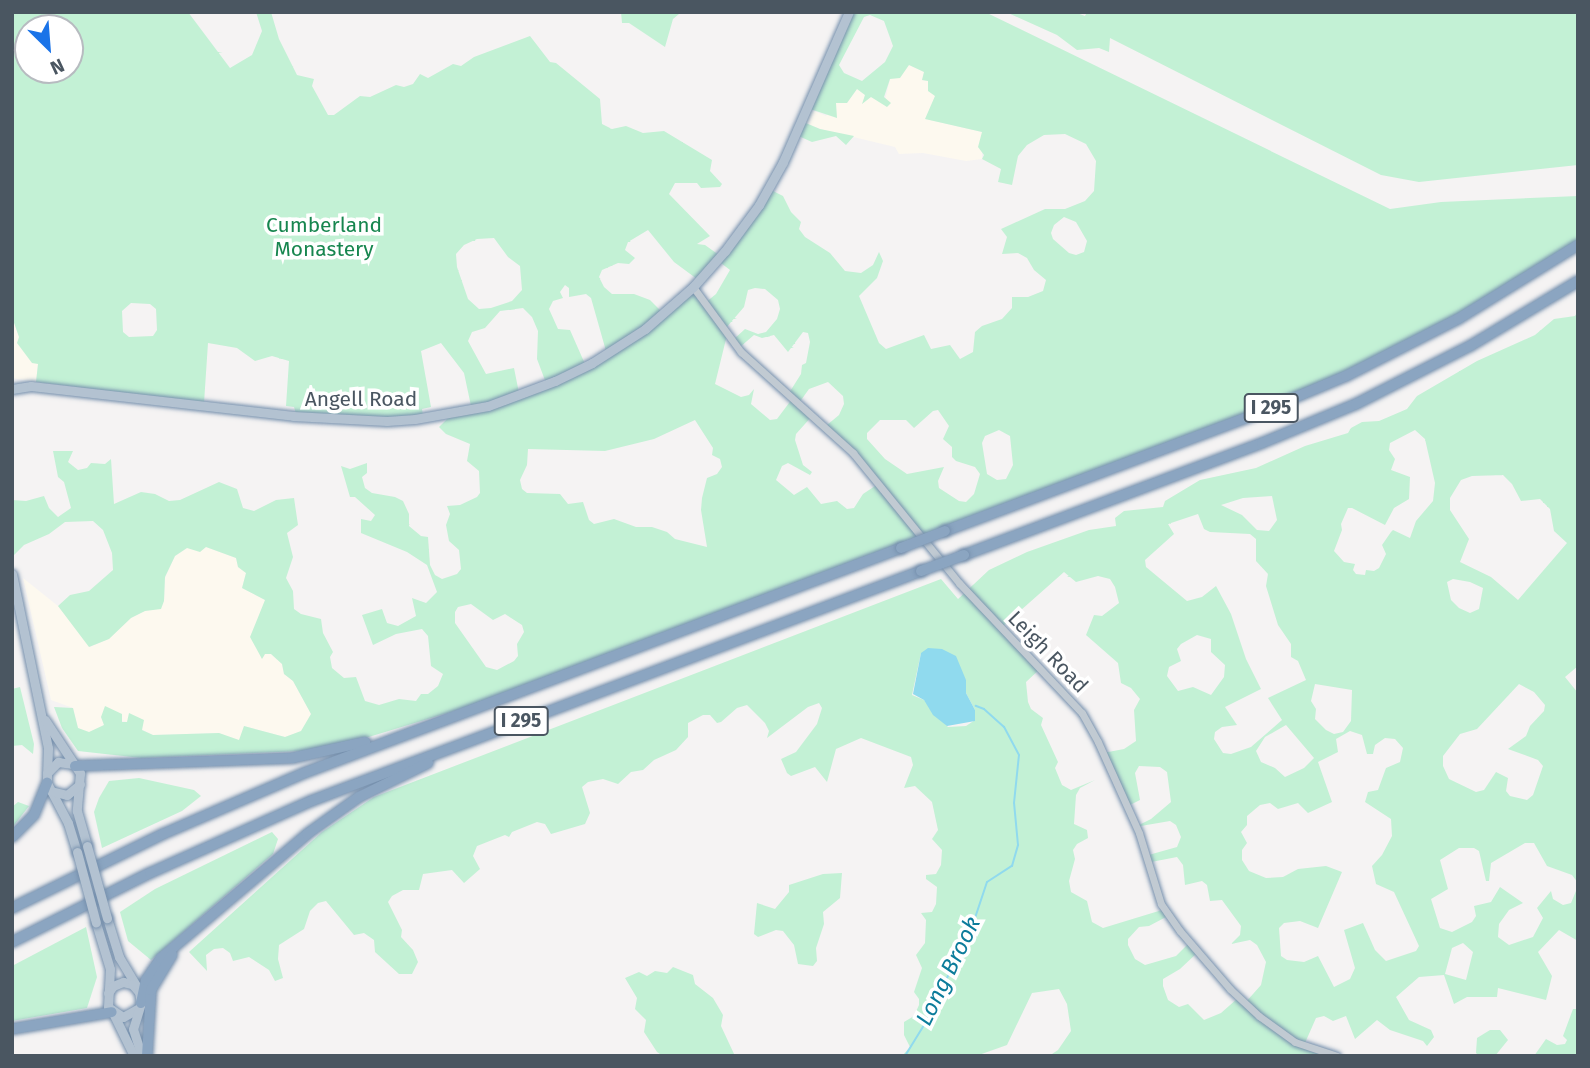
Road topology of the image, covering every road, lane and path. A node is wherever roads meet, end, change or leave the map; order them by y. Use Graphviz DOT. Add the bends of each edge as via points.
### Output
graph roads {
  1 [pos="849,12"];
  2 [pos="1578,245"];
  3 [pos="1578,281"];
  4 [pos="693,287"];
  5 [pos="12,389"];
  6 [pos="12,574"];
  7 [pos="42,715"];
  8 [pos="422,727"];
  9 [pos="500,729"];
  10 [pos="74,765"];
  11 [pos="48,782"];
  12 [pos="80,783"];
  13 [pos="12,837"];
  14 [pos="12,908"];
  15 [pos="188,937"];
  16 [pos="12,942"];
  17 [pos="108,994"];
  18 [pos="140,1001"];
  19 [pos="113,1013"];
  20 [pos="12,1028"];
  21 [pos="134,1056"];
  22 [pos="144,1056"];
  23 [pos="1336,1056"];
  1 -- 4 [label="main road, Angell Road" via="788,152 759,205"];
  2 -- 8 [label="highway, I 295, bridge" via="1458,319 1346,376 1253,415"];
  3 -- 9 [label="highway, I 295, bridge" via="1481,340 1356,404"];
  4 -- 5 [label="main road, Angell Road" via="645,329 565,376 488,406 415,419 327,419 31,386"];
  4 -- 23 [label="street, Leigh Road" via="741,352 853,453 959,583 1082,713 1134,822 1161,904 1180,930 1259,1017 1296,1042"];
  6 -- 7 [label="main road"];
  7 -- 10 [label="main road"];
  7 -- 11 [label="main road"];
  8 -- 10 [label="highway" via="292,758"];
  8 -- 14 [label="highway, I 295" via="222,808"];
  9 -- 15 [label="highway" via="344,805"];
  9 -- 16 [label="highway, I 295" via="265,821"];
  10 -- 11 [label="main road" via="58,762"];
  10 -- 12 [label="main road"];
  11 -- 12 [label="main road" via="57,794 67,795"];
  11 -- 13 [label="highway" via="34,815"];
  11 -- 17 [label="main road, bridge" via="77,852 110,969"];
  12 -- 18 [label="main road, bridge" via="77,811 117,951"];
  15 -- 18 [label="highway" via="153,967"];
  15 -- 22 [label="highway" via="152,986"];
  17 -- 18 [label="main road" via="123,982 134,985"];
  17 -- 19 [label="main road" via="107,1004"];
  18 -- 19 [label="main road" via="127,1017"];
  18 -- 22 [label="main road" via="133,1032"];
  19 -- 20 [label="highway"];
  19 -- 21 [label="main road"];
}
